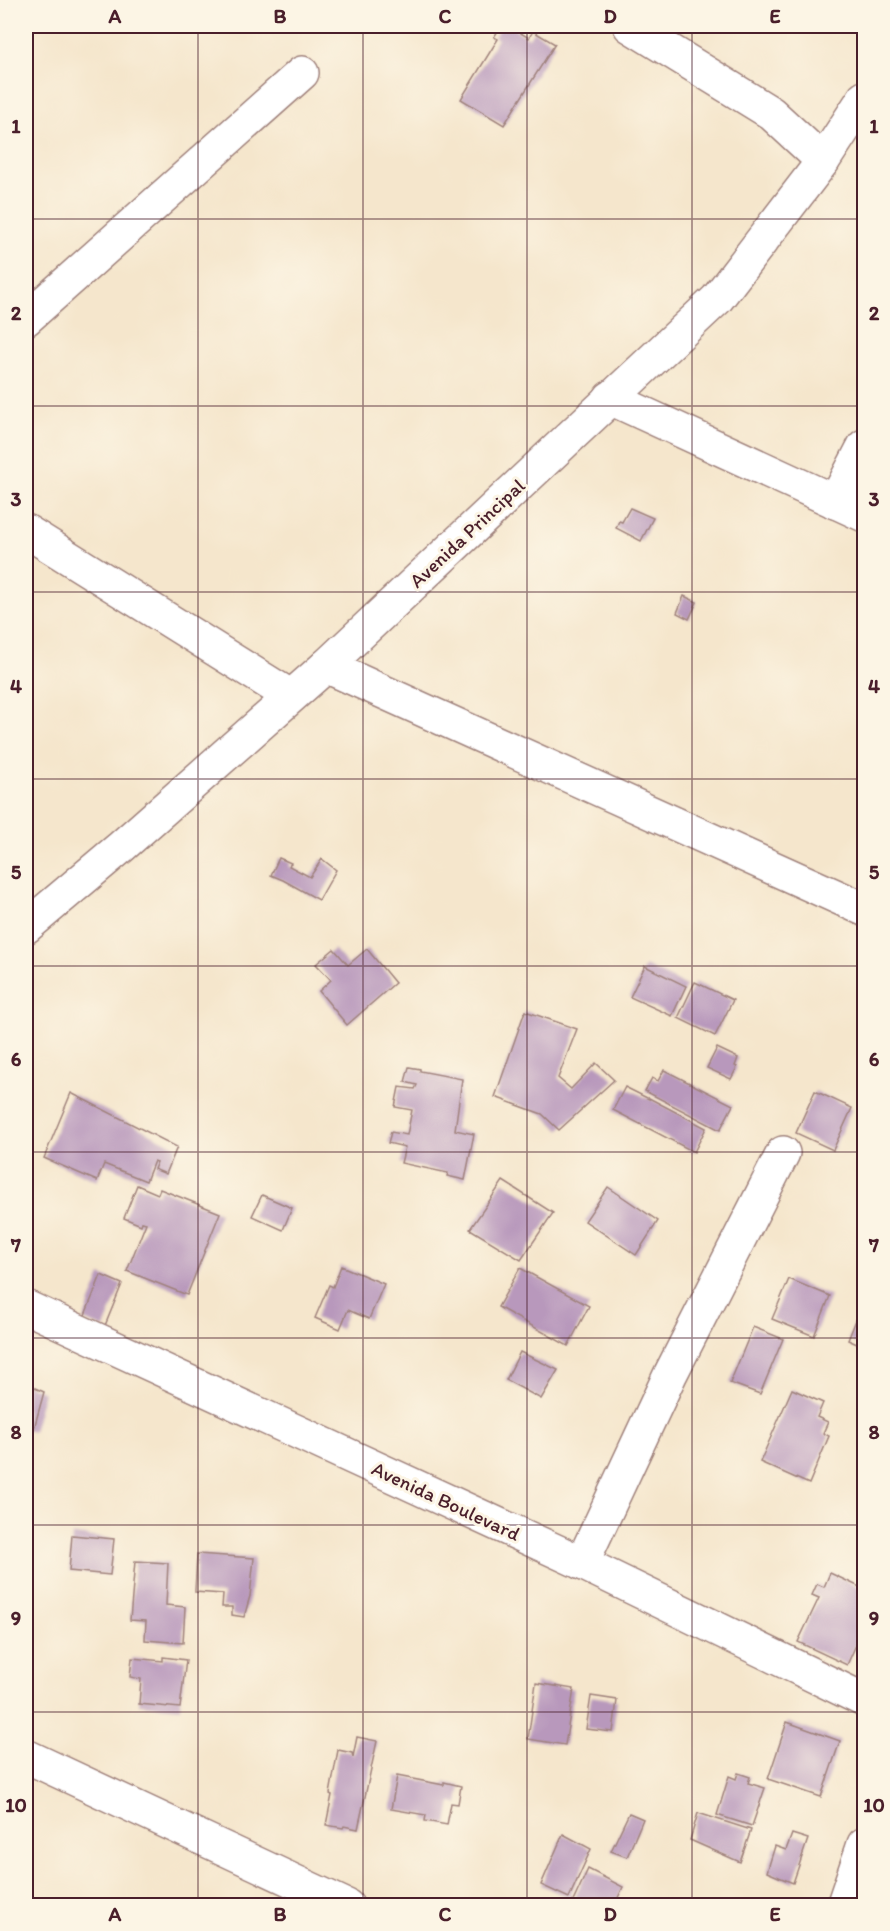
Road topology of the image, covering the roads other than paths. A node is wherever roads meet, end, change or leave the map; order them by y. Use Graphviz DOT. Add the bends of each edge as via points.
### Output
graph roads {
  1 [pos="630,26"];
  2 [pos="303,74"];
  3 [pos="864,98"];
  4 [pos="823,161"];
  5 [pos="26,319"];
  6 [pos="610,398"];
  7 [pos="864,446"];
  8 [pos="835,502"];
  9 [pos="864,515"];
  10 [pos="26,531"];
  11 [pos="326,666"];
  12 [pos="290,696"];
  13 [pos="864,909"];
  14 [pos="26,927"];
  15 [pos="783,1153"];
  16 [pos="26,1307"];
  17 [pos="582,1563"];
  18 [pos="864,1700"];
  19 [pos="26,1756"];
  20 [pos="864,1844"];
  21 [pos="347,1905"];
  22 [pos="843,1905"];
  1 -- 4 [label="street" via="771,113"];
  2 -- 5 [label="street"];
  3 -- 4 [label="street, Avenida Principal"];
  4 -- 6 [label="street, Avenida Principal" via="717,299"];
  6 -- 8 [label="street"];
  6 -- 11 [label="street, Avenida Principal"];
  7 -- 8 [label="street"];
  8 -- 9 [label="street"];
  10 -- 12 [label="street"];
  11 -- 12 [label="street, Avenida Principal"];
  11 -- 13 [label="street"];
  12 -- 14 [label="street, Avenida Principal"];
  15 -- 17 [label="street" via="670,1375"];
  16 -- 17 [label="street, Avenida Boulevard"];
  17 -- 18 [label="street, Avenida Boulevard"];
  19 -- 21 [label="street"];
  20 -- 22 [label="street"];
}
